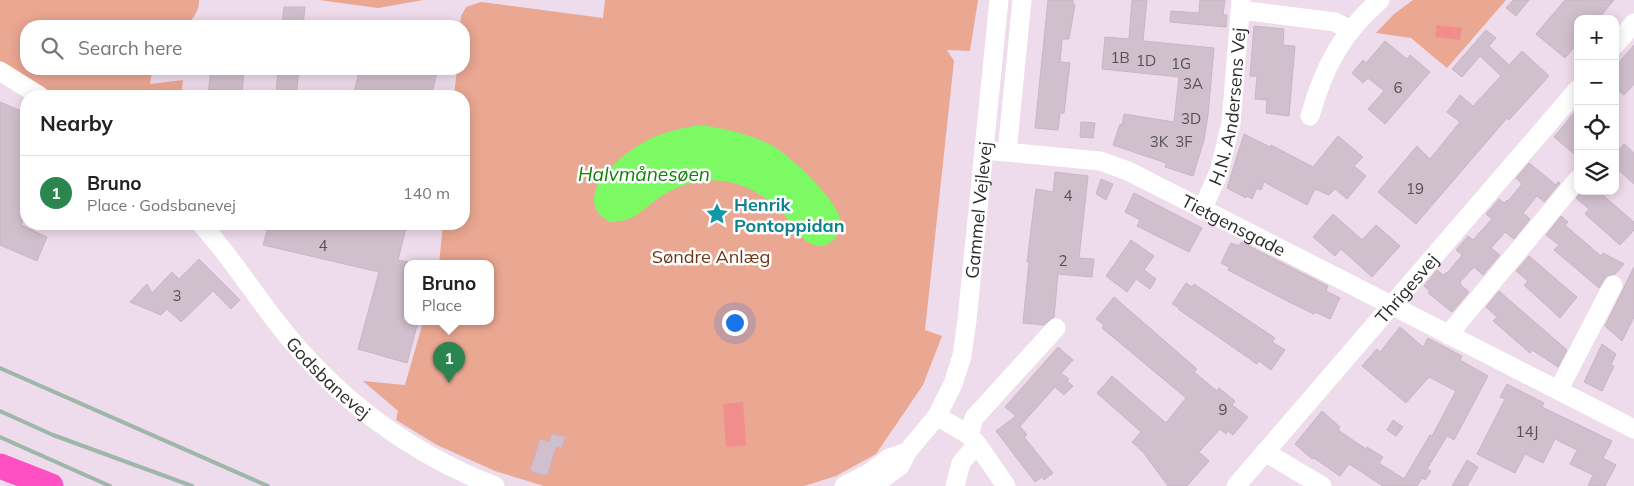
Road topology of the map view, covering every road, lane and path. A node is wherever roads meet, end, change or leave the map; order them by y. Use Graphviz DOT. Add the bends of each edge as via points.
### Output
graph roads {
  1 [pos="999,0"];
  2 [pos="1022,0"];
  3 [pos="1380,0"];
  4 [pos="1241,5"];
  5 [pos="1634,24"];
  6 [pos="1350,30"];
  7 [pos="1619,41"];
  8 [pos="0,71"];
  9 [pos="0,83"];
  10 [pos="20,90"];
  11 [pos="29,90"];
  12 [pos="1574,94"];
  13 [pos="1310,116"];
  14 [pos="984,150"];
  15 [pos="1007,152"];
  16 [pos="1574,184"];
  17 [pos="1202,210"];
  18 [pos="206,230"];
  19 [pos="1613,285"];
  20 [pos="1391,306"];
  21 [pos="1056,328"];
  22 [pos="1448,335"];
  23 [pos="1558,389"];
  24 [pos="937,416"];
  25 [pos="1634,429"];
  26 [pos="973,439"];
  27 [pos="907,452"];
  28 [pos="1265,452"];
  29 [pos="0,466"];
  30 [pos="51,486"];
  31 [pos="495,486"];
  32 [pos="844,486"];
  33 [pos="872,486"];
  34 [pos="955,486"];
  35 [pos="1006,486"];
  36 [pos="1236,486"];
  37 [pos="1322,486"];
  1 -- 14 [label="street, Gammel Vejlevej"];
  2 -- 15 [label="street"];
  3 -- 6 [label="street"];
  4 -- 6 [label="street" via="1335,22"];
  4 -- 17 [label="street, H.N. Andersens Vej" via="1231,123 1219,172"];
  5 -- 7 [label="street"];
  6 -- 13 [label="street" via="1322,78"];
  8 -- 11 [label="street"];
  9 -- 10 [label="street"];
  12 -- 20 [label="street, Thrigesvej"];
  14 -- 15 [label="street, Tietgensgade"];
  14 -- 24 [label="street, Gammel Vejlevej" via="962,356"];
  15 -- 17 [label="street, Tietgensgade" via="1100,161 1128,171"];
  16 -- 22 [label="street"];
  17 -- 20 [label="street, Tietgensgade"];
  18 -- 31 [label="street, Godsbanevej" via="278,324 334,387 400,438"];
  19 -- 23 [label="street"];
  20 -- 22 [label="street, Tietgensgade"];
  20 -- 28 [label="street, Thrigesvej"];
  21 -- 26 [label="street" via="974,418"];
  22 -- 23 [label="street, Tietgensgade"];
  23 -- 25 [label="street, Tietgensgade"];
  24 -- 26 [label="street"];
  24 -- 27 [label="street"];
  26 -- 34 [label="street" via="961,463"];
  26 -- 35 [label="street"];
  27 -- 32 [label="street" via="889,458"];
  27 -- 33 [label="street" via="900,466"];
  28 -- 36 [label="street, Thrigesvej"];
  28 -- 37 [label="street"];
  29 -- 30 [label="main road"];
}
